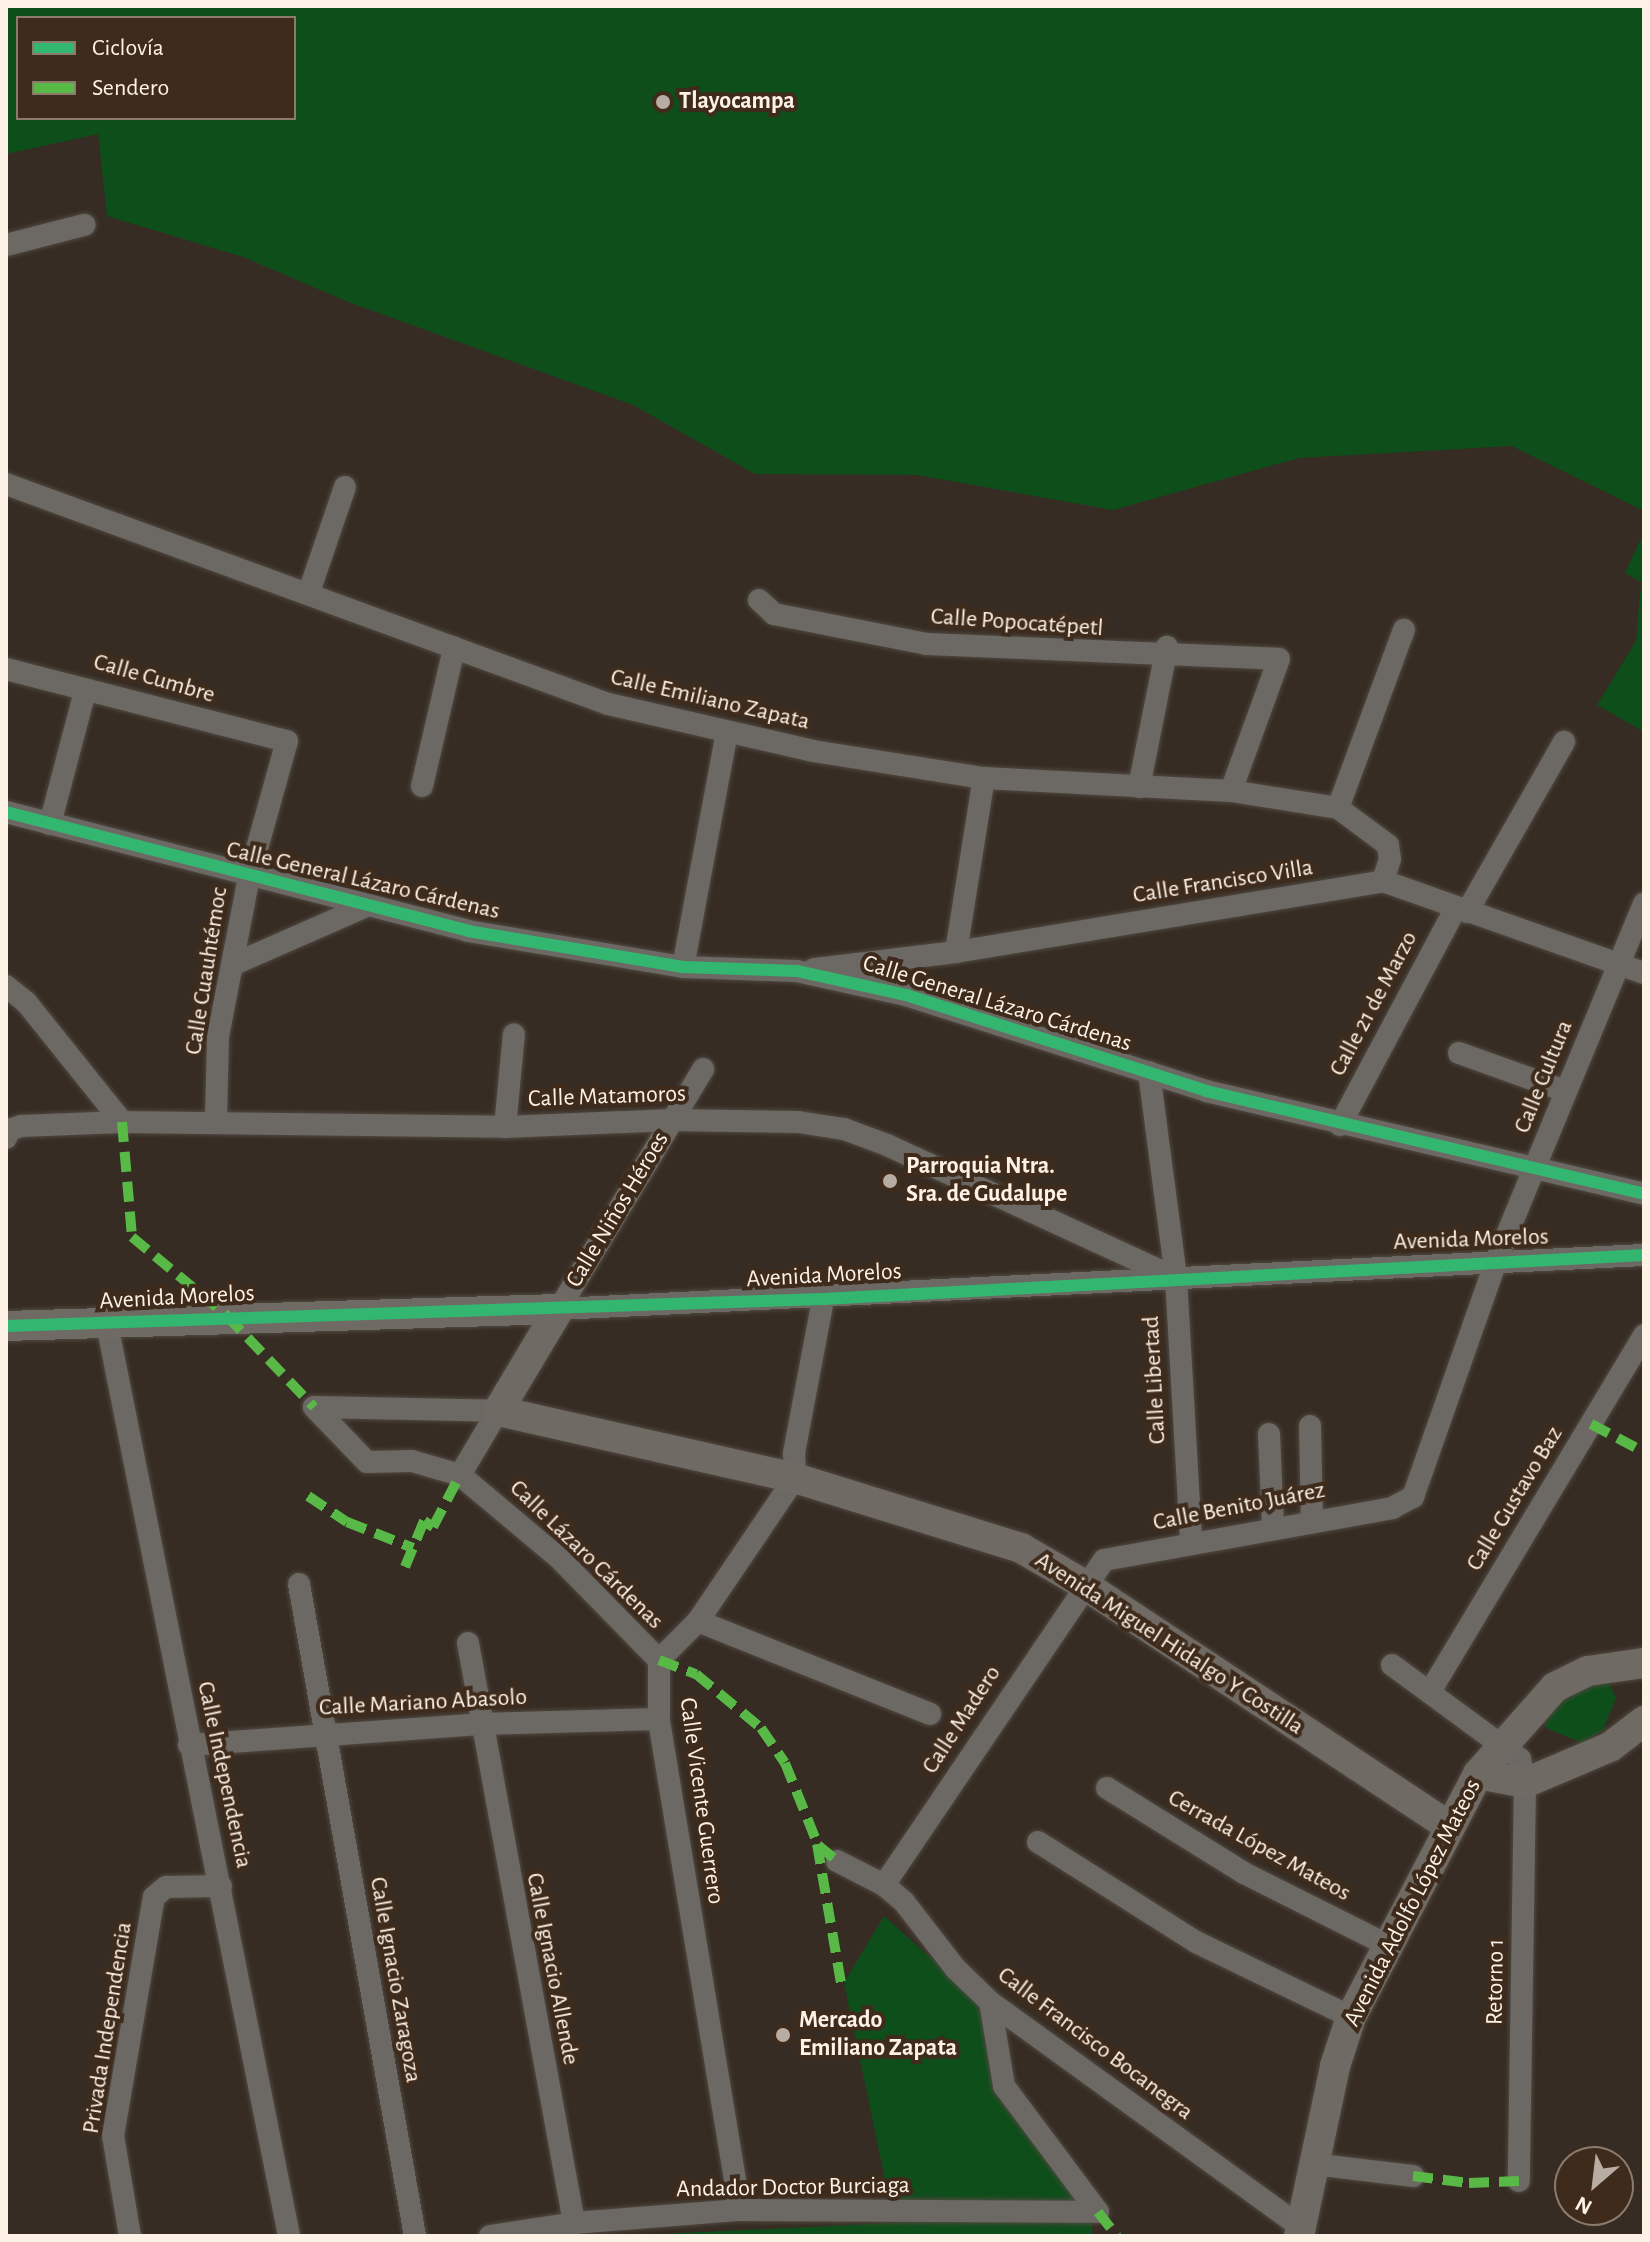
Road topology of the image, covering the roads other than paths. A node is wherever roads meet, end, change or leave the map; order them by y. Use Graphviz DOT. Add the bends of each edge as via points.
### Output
graph roads {
  1 [pos="84,225"];
  2 [pos="6,245"];
  3 [pos="6,484"];
  4 [pos="345,487"];
  5 [pos="309,592"];
  6 [pos="759,600"];
  7 [pos="1404,630"];
  8 [pos="454,648"];
  9 [pos="1166,652"];
  10 [pos="6,669"];
  11 [pos="83,699"];
  12 [pos="727,733"];
  13 [pos="287,741"];
  14 [pos="1564,742"];
  15 [pos="984,778"];
  16 [pos="422,786"];
  17 [pos="1139,787"];
  18 [pos="1231,791"];
  19 [pos="1338,808"];
  20 [pos="6,812"];
  21 [pos="50,824"];
  22 [pos="249,877"];
  23 [pos="1383,881"];
  24 [pos="1644,903"];
  25 [pos="364,907"];
  26 [pos="1461,910"];
  27 [pos="956,952"];
  28 [pos="232,965"];
  29 [pos="1620,965"];
  30 [pos="683,967"];
  31 [pos="797,971"];
  32 [pos="1644,973"];
  33 [pos="6,986"];
  34 [pos="514,1034"];
  35 [pos="1459,1053"];
  36 [pos="703,1069"];
  37 [pos="1149,1072"];
  38 [pos="1565,1091"];
  39 [pos="671,1120"];
  40 [pos="216,1121"];
  41 [pos="122,1122"];
  42 [pos="1340,1125"];
  43 [pos="505,1127"];
  44 [pos="8,1134"];
  45 [pos="1535,1168"];
  46 [pos="1644,1194"];
  47 [pos="1644,1255"];
  48 [pos="1496,1261"];
  49 [pos="1176,1278"];
  50 [pos="823,1299"];
  51 [pos="559,1309"];
  52 [pos="107,1324"];
  53 [pos="6,1326"];
  54 [pos="1644,1335"];
  55 [pos="498,1411"];
  56 [pos="1310,1426"];
  57 [pos="1269,1434"];
  58 [pos="460,1475"];
  59 [pos="795,1478"];
  60 [pos="1413,1497"];
  61 [pos="1312,1519"];
  62 [pos="1273,1527"];
  63 [pos="1191,1542"];
  64 [pos="299,1584"];
  65 [pos="1083,1584"];
  66 [pos="698,1621"];
  67 [pos="468,1643"];
  68 [pos="659,1660"];
  69 [pos="1644,1663"];
  70 [pos="1392,1665"];
  71 [pos="1431,1690"];
  72 [pos="930,1714"];
  73 [pos="659,1719"];
  74 [pos="1644,1721"];
  75 [pos="480,1724"];
  76 [pos="324,1734"];
  77 [pos="1504,1744"];
  78 [pos="189,1745"];
  79 [pos="1478,1774"];
  80 [pos="1525,1783"];
  81 [pos="1107,1788"];
  82 [pos="1448,1826"];
  83 [pos="1038,1842"];
  84 [pos="837,1861"];
  85 [pos="884,1885"];
  86 [pos="221,1886"];
  87 [pos="1387,1945"];
  88 [pos="990,2002"];
  89 [pos="1351,2017"];
  90 [pos="1312,2164"];
  91 [pos="1413,2176"];
  92 [pos="1519,2181"];
  93 [pos="740,2210"];
  94 [pos="574,2223"];
  95 [pos="1300,2231"];
  96 [pos="130,2236"];
  97 [pos="289,2236"];
  98 [pos="415,2236"];
  99 [pos="490,2236"];
  1 -- 2 [label="street"];
  3 -- 5 [label="street, Calle Emiliano Zapata"];
  4 -- 5 [label="street"];
  5 -- 8 [label="street, Calle Emiliano Zapata"];
  6 -- 9 [label="street, Calle Popocatépetl" via="774,614 927,644"];
  7 -- 19 [label="street"];
  8 -- 12 [label="street, Calle Emiliano Zapata" via="608,704"];
  8 -- 16 [label="street"];
  9 -- 17 [label="street"];
  9 -- 18 [label="street, Calle Popocatépetl" via="1279,659"];
  10 -- 13 [label="street, Calle Cumbre"];
  11 -- 21 [label="street"];
  12 -- 15 [label="street, Calle Emiliano Zapata"];
  12 -- 30 [label="street"];
  13 -- 22 [label="street, Calle Cuauhtémoc"];
  14 -- 26 [label="street, Calle 21 de Marzo"];
  15 -- 17 [label="street, Calle Emiliano Zapata"];
  15 -- 27 [label="street"];
  17 -- 18 [label="street, Calle Emiliano Zapata"];
  18 -- 19 [label="street, Calle Emiliano Zapata"];
  19 -- 23 [label="street, Calle Emiliano Zapata" via="1388,845"];
  20 -- 21 [label="street, Calle General Lázaro Cárdenas"];
  21 -- 22 [label="street, Calle General Lázaro Cárdenas"];
  22 -- 25 [label="street, Calle General Lázaro Cárdenas"];
  22 -- 28 [label="street, Calle Cuauhtémoc"];
  23 -- 26 [label="street, Calle Francisco Villa"];
  23 -- 27 [label="street, Calle Francisco Villa"];
  24 -- 29 [label="street, Calle Cultura"];
  25 -- 28 [label="street"];
  25 -- 30 [label="street, Calle General Lázaro Cárdenas"];
  26 -- 29 [label="street, Calle Francisco Villa"];
  26 -- 42 [label="street, Calle 21 de Marzo"];
  27 -- 31 [label="street, Calle Francisco Villa"];
  28 -- 40 [label="street, Calle Cuauhtémoc" via="218,1037"];
  29 -- 32 [label="street, Calle Francisco Villa"];
  29 -- 38 [label="street, Calle Cultura"];
  30 -- 31 [label="street, Calle General Lázaro Cárdenas"];
  31 -- 37 [label="street, Calle General Lázaro Cárdenas" via="906,995"];
  33 -- 41 [label="street" via="26,1002"];
  34 -- 43 [label="street"];
  35 -- 38 [label="street"];
  36 -- 39 [label="street, Calle Niños Héroes"];
  37 -- 42 [label="street, Calle General Lázaro Cárdenas"];
  37 -- 49 [label="street, Calle Libertad"];
  38 -- 45 [label="street, Calle Cultura"];
  39 -- 43 [label="street, Calle Matamoros"];
  39 -- 49 [label="street, Calle Matamoros" via="798,1122 844,1129"];
  39 -- 51 [label="street, Calle Niños Héroes"];
  40 -- 41 [label="street, Calle Matamoros"];
  40 -- 43 [label="street, Calle Matamoros"];
  41 -- 44 [label="street, Calle Matamoros"];
  42 -- 45 [label="street, Calle General Lázaro Cárdenas"];
  45 -- 46 [label="street, Calle General Lázaro Cárdenas"];
  45 -- 48 [label="street, Calle Cultura"];
  47 -- 48 [label="street, Avenida Morelos"];
  48 -- 49 [label="street, Avenida Morelos"];
  48 -- 60 [label="street, Calle Cultura"];
  49 -- 50 [label="street, Avenida Morelos"];
  49 -- 63 [label="street, Calle Libertad"];
  50 -- 51 [label="street, Avenida Morelos"];
  50 -- 59 [label="street" via="794,1453"];
  51 -- 52 [label="street, Avenida Morelos"];
  51 -- 55 [label="street, Calle Niños Héroes"];
  52 -- 53 [label="street, Avenida Morelos"];
  52 -- 78 [label="street, Calle Independencia"];
  54 -- 71 [label="street, Calle Gustavo Baz"];
  55 -- 58 [label="street, Calle Niños Héroes"];
  55 -- 58 [label="street, Calle Lázaro Cárdenas" via="314,1407 367,1462 412,1461"];
  55 -- 59 [label="street, Avenida Miguel Hidalgo Y Costilla"];
  56 -- 61 [label="street"];
  57 -- 62 [label="street"];
  58 -- 68 [label="street, Calle Lázaro Cárdenas" via="559,1558"];
  59 -- 65 [label="street, Avenida Miguel Hidalgo Y Costilla" via="1021,1548"];
  59 -- 66 [label="street"];
  60 -- 61 [label="street, Calle Benito Juárez" via="1392,1508"];
  61 -- 62 [label="street, Calle Benito Juárez"];
  62 -- 63 [label="street, Calle Benito Juárez"];
  63 -- 65 [label="street, Calle Benito Juárez" via="1104,1560"];
  64 -- 76 [label="street, Calle Ignacio Zaragoza"];
  65 -- 82 [label="street, Avenida Miguel Hidalgo Y Costilla"];
  65 -- 85 [label="street, Calle Madero"];
  66 -- 68 [label="street"];
  66 -- 72 [label="street"];
  67 -- 75 [label="street, Calle Ignacio Allende"];
  68 -- 73 [label="street, Calle Vicente Guerrero"];
  69 -- 77 [label="street, Avenida Adolfo López Mateos" via="1588,1671 1555,1687"];
  70 -- 71 [label="street"];
  71 -- 77 [label="street"];
  73 -- 75 [label="street, Calle Mariano Abasolo"];
  73 -- 93 [label="street, Calle Vicente Guerrero"];
  74 -- 80 [label="street" via="1610,1747"];
  75 -- 76 [label="street, Calle Mariano Abasolo"];
  75 -- 94 [label="street, Calle Ignacio Allende"];
  76 -- 78 [label="street, Calle Mariano Abasolo"];
  76 -- 98 [label="street, Calle Ignacio Zaragoza"];
  77 -- 79 [label="street, Avenida Adolfo López Mateos"];
  77 -- 80 [label="street" via="1520,1759"];
  78 -- 86 [label="street, Calle Independencia"];
  79 -- 80 [label="street"];
  79 -- 82 [label="street, Avenida Adolfo López Mateos"];
  80 -- 92 [label="street, Retorno 1"];
  81 -- 87 [label="street, Cerrada López Mateos" via="1244,1873"];
  82 -- 87 [label="street, Avenida Adolfo López Mateos"];
  83 -- 89 [label="street" via="1196,1942"];
  84 -- 85 [label="street, Calle Francisco Bocanegra"];
  85 -- 88 [label="street, Calle Francisco Bocanegra"];
  86 -- 96 [label="street, Privada Independencia" via="166,1887 154,1897 113,2136"];
  86 -- 97 [label="street, Calle Independencia"];
  87 -- 89 [label="street, Avenida Adolfo López Mateos"];
  88 -- 93 [label="street, Andador Doctor Burciaga" via="1004,2086 1098,2212"];
  88 -- 95 [label="street, Calle Francisco Bocanegra"];
  89 -- 90 [label="street, Avenida Adolfo López Mateos"];
  90 -- 91 [label="street"];
  90 -- 95 [label="street, Avenida Adolfo López Mateos"];
  93 -- 94 [label="street, Andador Doctor Burciaga"];
  94 -- 99 [label="street, Andador Doctor Burciaga"];
}
